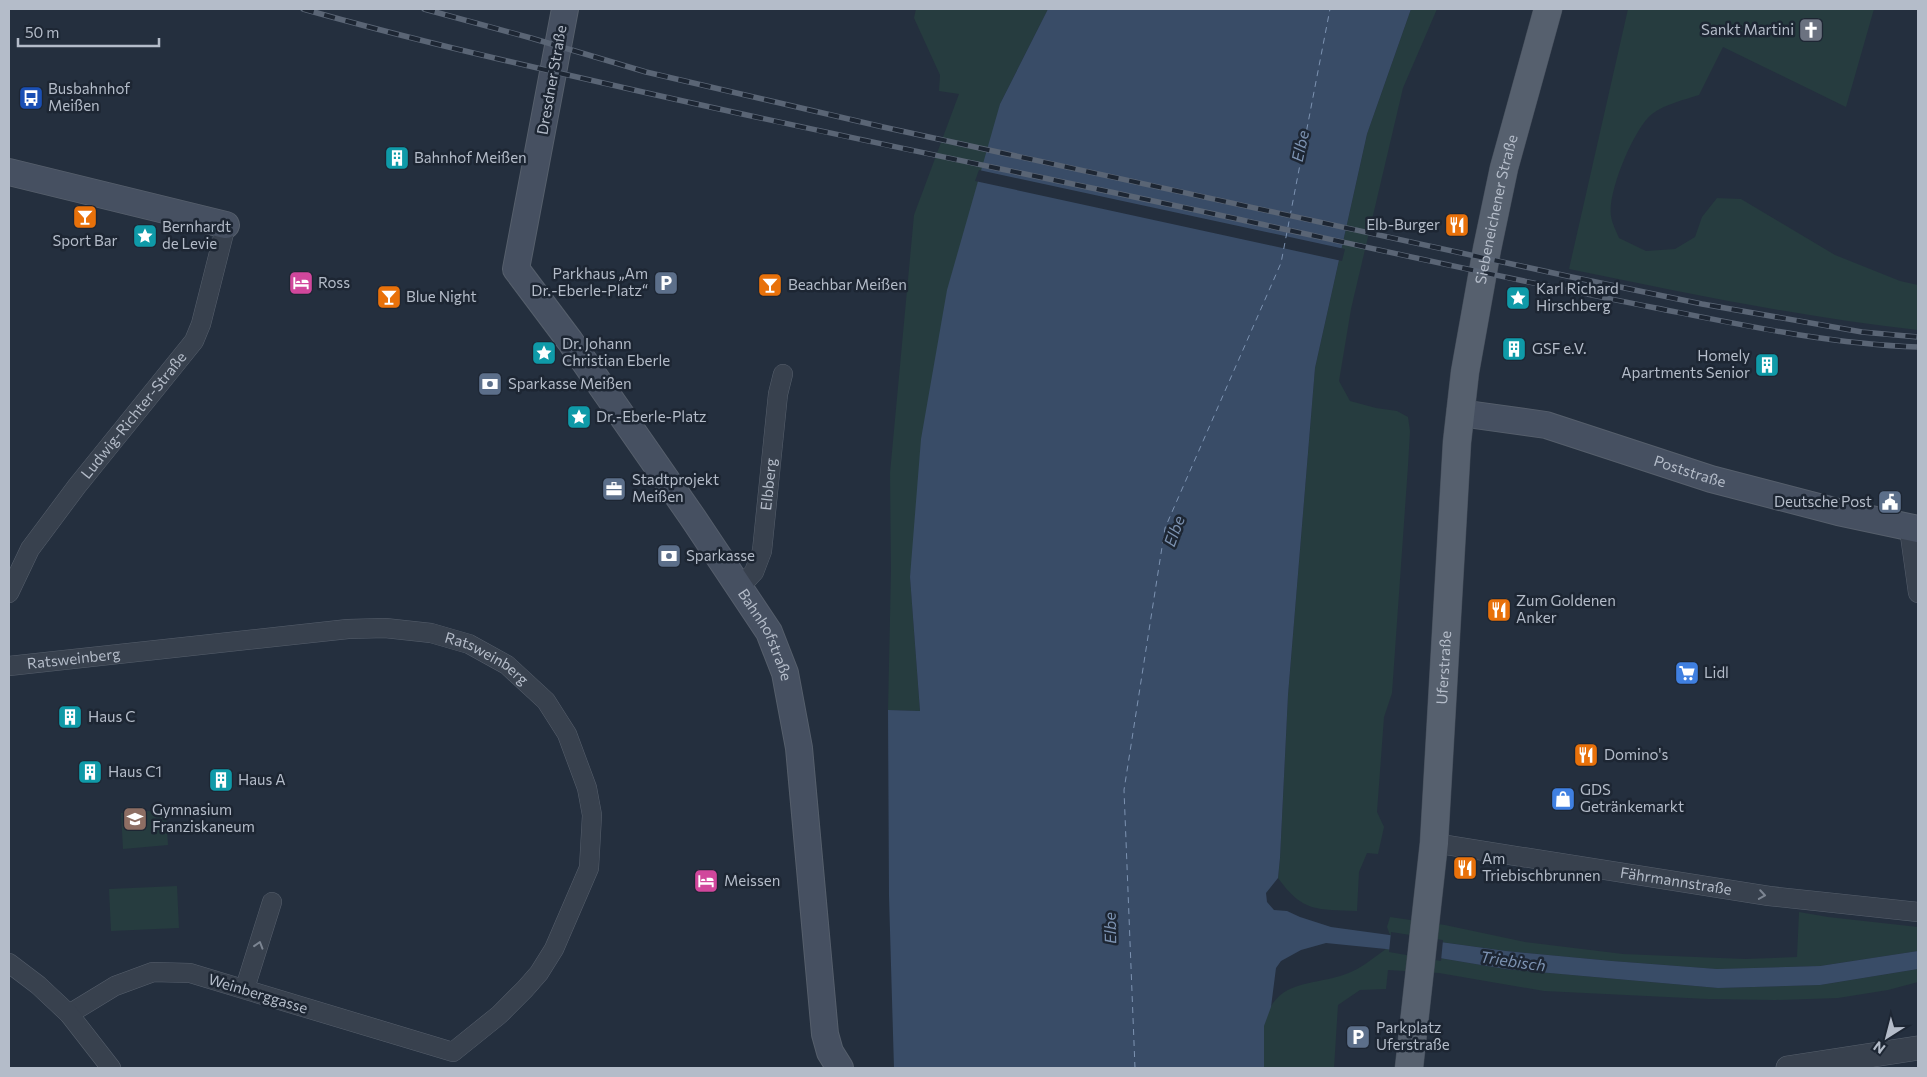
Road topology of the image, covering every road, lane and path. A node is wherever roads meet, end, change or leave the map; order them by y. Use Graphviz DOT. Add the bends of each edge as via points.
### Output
graph roads {
  1 [pos="565,9"];
  2 [pos="1548,9"];
  3 [pos="9,172"];
  4 [pos="226,225"];
  5 [pos="516,268"];
  6 [pos="783,374"];
  7 [pos="1460,413"];
  8 [pos="1914,528"];
  9 [pos="740,587"];
  10 [pos="9,593"];
  11 [pos="1918,593"];
  12 [pos="9,666"];
  13 [pos="1434,843"];
  14 [pos="272,902"];
  15 [pos="1918,912"];
  16 [pos="9,963"];
  17 [pos="245,988"];
  18 [pos="69,1014"];
  19 [pos="1918,1048"];
  20 [pos="453,1052"];
  21 [pos="111,1068"];
  22 [pos="840,1068"];
  23 [pos="1409,1068"];
  24 [pos="1788,1068"];
  1 -- 5 [label="main road, Dresdner Straße"];
  2 -- 7 [label="main road, Siebeneichener Straße" via="1504,168 1490,232"];
  3 -- 4 [label="main road"];
  4 -- 10 [label="street, Ludwig-Richter-Straße" via="194,341 30,549"];
  5 -- 9 [label="main road, Bahnhofstraße"];
  6 -- 9 [label="street, Elbberg" via="778,394 762,552 754,572"];
  7 -- 8 [label="main road, Poststraße" via="1546,426 1711,479"];
  7 -- 13 [label="main road, Uferstraße"];
  8 -- 11 [label="street"];
  9 -- 22 [label="main road, Bahnhofstraße" via="769,632 785,674 799,748 824,1034"];
  12 -- 20 [label="street, Ratsweinberg" via="292,634 385,628 431,633 469,644 507,665 527,682 546,701 567,734 587,788 592,815 589,868 554,949 539,973 499,1015"];
  13 -- 15 [label="street, Fährmannstraße, one-way" via="1769,896"];
  13 -- 23 [label="main road, Uferstraße"];
  17 -- 14 [label="street, one-way"];
  16 -- 18 [label="street"];
  17 -- 18 [label="street, Weinberggasse" via="190,973 153,972 114,986"];
  17 -- 20 [label="street, Weinberggasse"];
  18 -- 21 [label="street"];
  19 -- 24 [label="street"];
}
